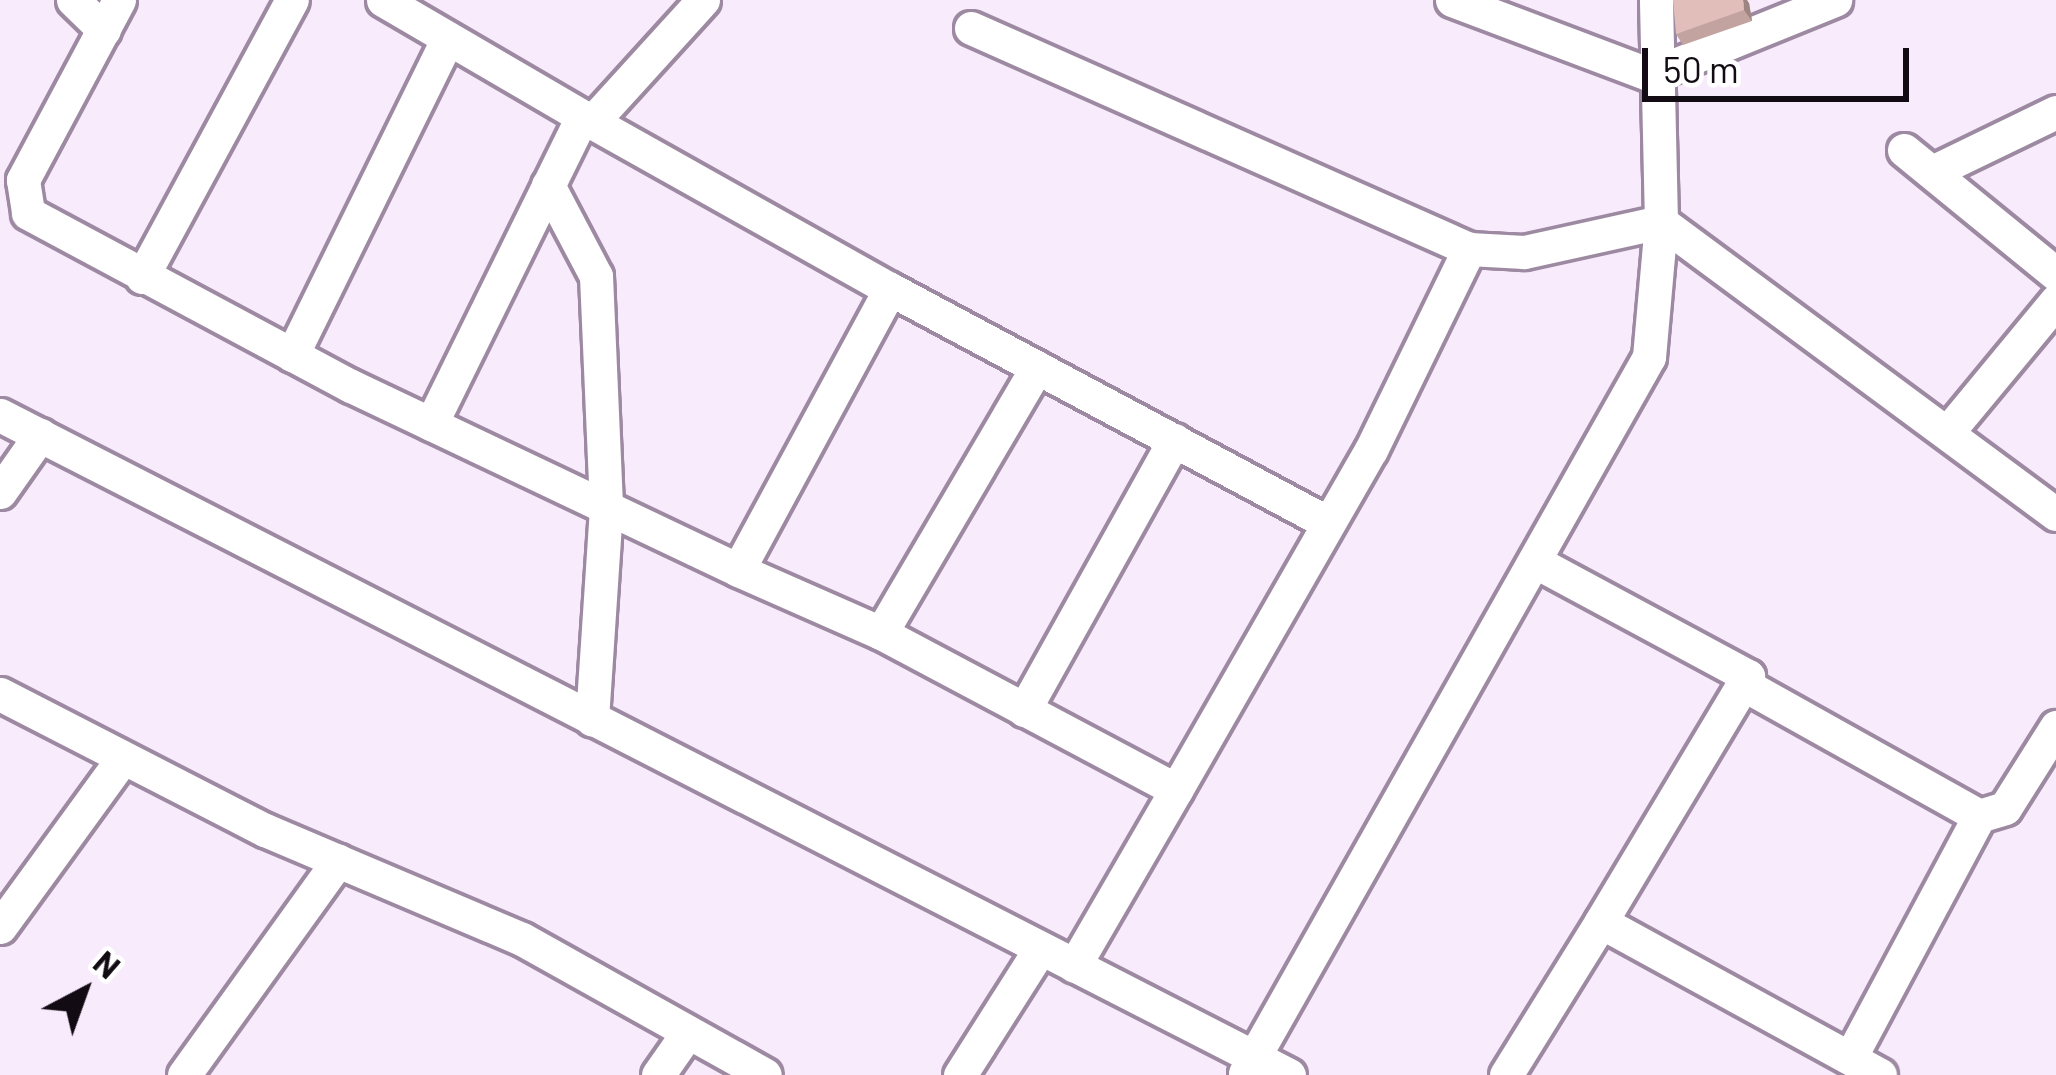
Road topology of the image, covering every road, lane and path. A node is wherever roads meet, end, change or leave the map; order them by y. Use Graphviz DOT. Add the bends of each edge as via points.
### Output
graph roads {
  1 [pos="73,0"];
  2 [pos="292,0"];
  3 [pos="383,0"];
  4 [pos="703,0"];
  5 [pos="1452,0"];
  6 [pos="1655,0"];
  7 [pos="1834,0"];
  8 [pos="112,15"];
  9 [pos="971,28"];
  10 [pos="448,38"];
  11 [pos="1650,76"];
  12 [pos="2056,112"];
  13 [pos="587,119"];
  14 [pos="1904,149"];
  15 [pos="12,172"];
  16 [pos="1932,172"];
  17 [pos="548,185"];
  18 [pos="1661,222"];
  19 [pos="1469,249"];
  20 [pos="2056,274"];
  21 [pos="142,277"];
  22 [pos="890,289"];
  23 [pos="2056,301"];
  24 [pos="292,356"];
  25 [pos="1037,367"];
  26 [pos="0,415"];
  27 [pos="431,424"];
  28 [pos="1951,428"];
  29 [pos="40,435"];
  30 [pos="1174,440"];
  31 [pos="0,492"];
  32 [pos="606,508"];
  33 [pos="2056,514"];
  34 [pos="1329,523"];
  35 [pos="1536,562"];
  36 [pos="738,570"];
  37 [pos="881,633"];
  38 [pos="1743,684"];
  39 [pos="0,694"];
  40 [pos="1024,710"];
  41 [pos="592,720"];
  42 [pos="2056,727"];
  43 [pos="124,758"];
  44 [pos="1176,790"];
  45 [pos="1979,816"];
  46 [pos="338,861"];
  47 [pos="1601,922"];
  48 [pos="0,927"];
  49 [pos="1040,949"];
  50 [pos="1074,966"];
  51 [pos="688,1032"];
  52 [pos="1850,1058"];
  53 [pos="1249,1066"];
  54 [pos="184,1075"];
  55 [pos="658,1075"];
  56 [pos="766,1075"];
  57 [pos="960,1075"];
  58 [pos="1289,1075"];
  59 [pos="1506,1075"];
  60 [pos="1880,1075"];
  1 -- 8 [label="street"];
  2 -- 21 [label="street"];
  3 -- 10 [label="street"];
  4 -- 13 [label="street"];
  5 -- 11 [label="street"];
  6 -- 11 [label="street"];
  7 -- 11 [label="street"];
  8 -- 15 [label="street"];
  9 -- 19 [label="street"];
  10 -- 13 [label="street"];
  10 -- 24 [label="street"];
  11 -- 18 [label="street"];
  12 -- 16 [label="street"];
  13 -- 17 [label="street"];
  13 -- 22 [label="street"];
  14 -- 16 [label="street"];
  15 -- 21 [label="street" via="28,213"];
  16 -- 20 [label="street"];
  17 -- 27 [label="street"];
  17 -- 32 [label="street" via="596,276"];
  18 -- 19 [label="street" via="1524,252"];
  18 -- 28 [label="street"];
  18 -- 35 [label="street" via="1648,357"];
  19 -- 34 [label="street"];
  21 -- 24 [label="street"];
  22 -- 25 [label="street"];
  22 -- 36 [label="street"];
  23 -- 28 [label="street"];
  24 -- 27 [label="street"];
  25 -- 30 [label="street"];
  25 -- 37 [label="street"];
  26 -- 29 [label="street"];
  27 -- 32 [label="street"];
  28 -- 33 [label="street"];
  29 -- 31 [label="street"];
  29 -- 41 [label="street"];
  30 -- 34 [label="street"];
  30 -- 40 [label="street"];
  32 -- 36 [label="street"];
  32 -- 41 [label="street"];
  34 -- 44 [label="street"];
  35 -- 38 [label="street" via="1748,676"];
  35 -- 53 [label="street"];
  36 -- 37 [label="street"];
  37 -- 40 [label="street"];
  38 -- 45 [label="street"];
  38 -- 47 [label="street"];
  39 -- 43 [label="street"];
  40 -- 44 [label="street"];
  41 -- 49 [label="street"];
  42 -- 45 [label="street" via="2005,808"];
  43 -- 46 [label="street"];
  43 -- 48 [label="street"];
  44 -- 50 [label="street"];
  45 -- 52 [label="street"];
  46 -- 51 [label="street" via="522,939"];
  46 -- 54 [label="street"];
  47 -- 52 [label="street"];
  47 -- 59 [label="street"];
  49 -- 50 [label="street"];
  49 -- 57 [label="street"];
  50 -- 53 [label="street"];
  51 -- 55 [label="street"];
  51 -- 56 [label="street"];
  52 -- 60 [label="street"];
  53 -- 58 [label="street"];
}
